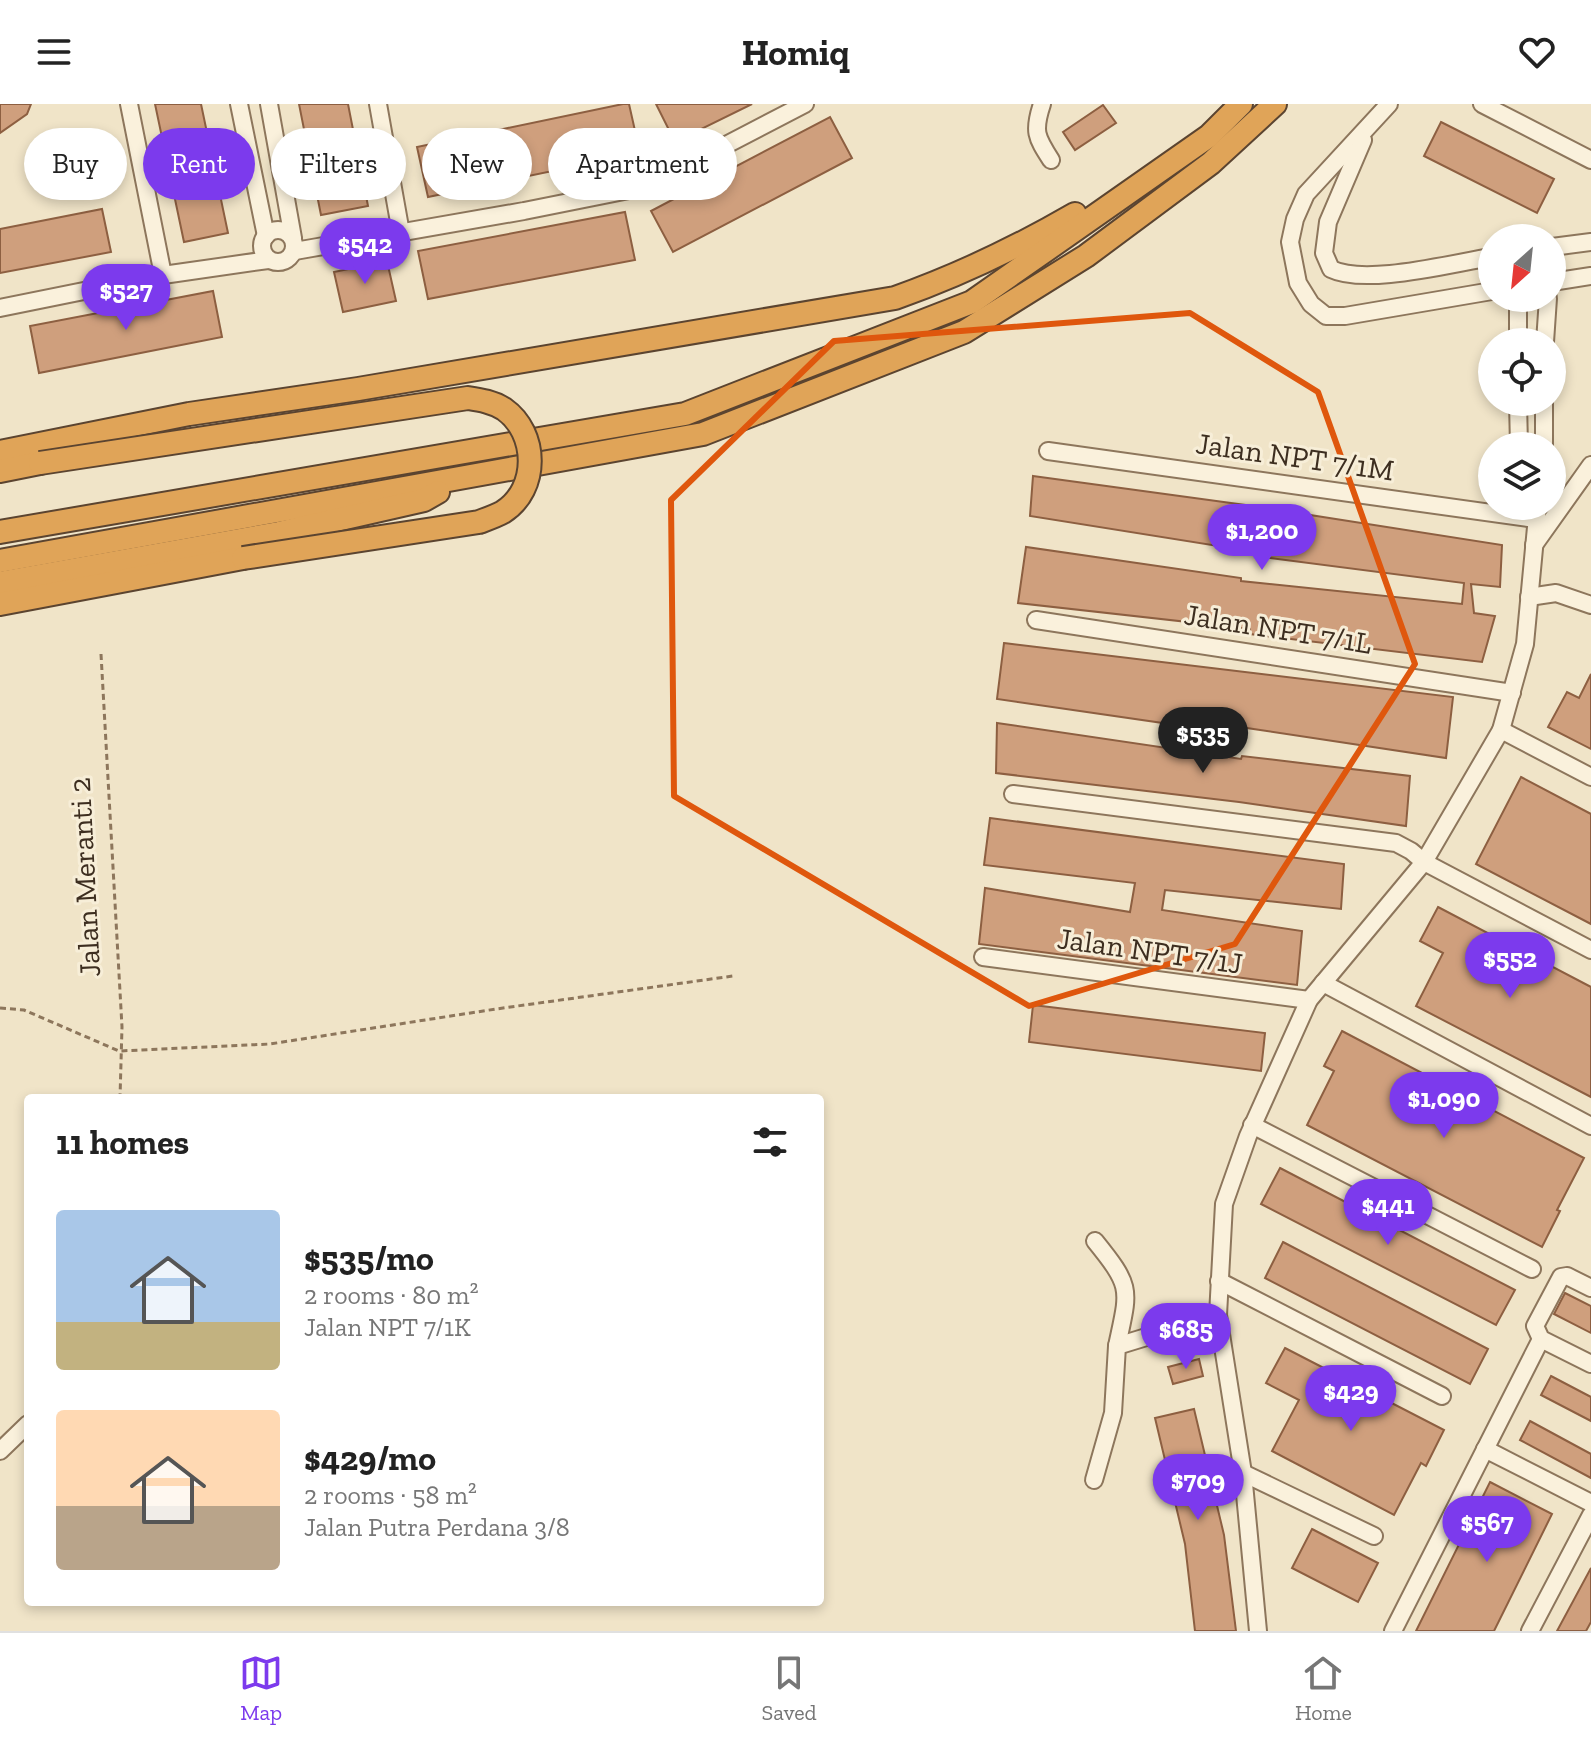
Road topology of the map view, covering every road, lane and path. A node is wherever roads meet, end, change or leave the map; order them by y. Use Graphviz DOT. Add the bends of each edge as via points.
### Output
graph roads {
  1 [pos="129,104"];
  2 [pos="239,104"];
  3 [pos="269,104"];
  4 [pos="378,104"];
  5 [pos="805,104"];
  6 [pos="1042,104"];
  7 [pos="1241,104"];
  8 [pos="1275,104"];
  9 [pos="1389,104"];
  10 [pos="1482,104"];
  11 [pos="1369,128"];
  12 [pos="1209,136"];
  13 [pos="1051,160"];
  14 [pos="1591,160"];
  15 [pos="401,233"];
  16 [pos="266,236"];
  17 [pos="1591,242"];
  18 [pos="294,244"];
  19 [pos="1566,245"];
  20 [pos="1478,259"];
  21 [pos="268,260"];
  22 [pos="163,275"];
  23 [pos="1591,276"];
  24 [pos="1566,280"];
  25 [pos="1478,293"];
  26 [pos="0,308"];
  27 [pos="1048,451"];
  28 [pos="0,452"];
  29 [pos="1591,465"];
  30 [pos="0,471"];
  31 [pos="468,477"];
  32 [pos="1478,503"];
  33 [pos="1534,520"];
  34 [pos="0,532"];
  35 [pos="1533,546"];
  36 [pos="0,561"];
  37 [pos="0,583"];
  38 [pos="1529,597"];
  39 [pos="0,604"];
  40 [pos="1591,605"];
  41 [pos="1036,620"];
  42 [pos="101,654"];
  43 [pos="1512,693"];
  44 [pos="1501,730"];
  45 [pos="1591,777"];
  46 [pos="1013,794"];
  47 [pos="1424,862"];
  48 [pos="1591,950"];
  49 [pos="983,957"];
  50 [pos="733,976"];
  51 [pos="1323,983"];
  52 [pos="1309,1000"];
  53 [pos="0,1008"];
  54 [pos="119,1051"];
  55 [pos="120,1094"];
  56 [pos="1252,1125"];
  57 [pos="1591,1126"];
  58 [pos="1095,1241"];
  59 [pos="1532,1269"];
  60 [pos="1219,1281"];
  61 [pos="1591,1288"];
  62 [pos="1218,1315"];
  63 [pos="1541,1339"];
  64 [pos="1117,1346"];
  65 [pos="1591,1364"];
  66 [pos="1442,1396"];
  67 [pos="24,1428"];
  68 [pos="1485,1449"];
  69 [pos="0,1451"];
  70 [pos="1243,1473"];
  71 [pos="1094,1480"];
  72 [pos="1591,1503"];
  73 [pos="1591,1515"];
  74 [pos="1374,1536"];
  75 [pos="1258,1631"];
  76 [pos="1393,1631"];
  77 [pos="1530,1631"];
  1 -- 22 [label="street"];
  2 -- 16 [label="street"];
  3 -- 18 [label="street"];
  4 -- 15 [label="street"];
  5 -- 15 [label="street" via="651,184"];
  6 -- 13 [label="street" via="1036,130"];
  7 -- 12 [label="highway"];
  8 -- 31 [label="highway" via="1211,163 1098,246 964,332 703,434"];
  9 -- 11 [label="street"];
  10 -- 14 [label="street"];
  11 -- 20 [label="street" via="1328,222 1324,253 1331,269 1344,275 1385,274"];
  11 -- 25 [label="street" via="1306,194 1295,219 1290,242 1295,269 1311,304 1326,316 1345,316"];
  12 -- 28 [label="highway" via="1047,230 895,298 189,414"];
  12 -- 34 [label="highway" via="972,302 685,414"];
  15 -- 18 [label="street"];
  16 -- 18 [label="street" via="280,230"];
  16 -- 21 [label="street" via="262,251"];
  17 -- 19 [label="street"];
  18 -- 21 [label="street" via="287,261"];
  21 -- 22 [label="street"];
  22 -- 26 [label="street"];
  23 -- 24 [label="street"];
  27 -- 32 [label="street, Jalan NPT 7/1M"];
  29 -- 35 [label="street"];
  30 -- 39 [label="highway, bridge" via="468,398 505,410 527,438 530,457 529,475 515,501 479,522 243,558"];
  31 -- 36 [label="highway"];
  31 -- 37 [label="highway" via="424,500 279,533"];
  33 -- 35 [label="street"];
  35 -- 38 [label="street"];
  38 -- 40 [label="street" via="1556,593"];
  38 -- 43 [label="street" via="1525,644"];
  41 -- 43 [label="street, Jalan NPT 7/1L"];
  42 -- 54 [label="path, Jalan Meranti 2" via="122,1027"];
  43 -- 44 [label="street"];
  44 -- 45 [label="street"];
  44 -- 47 [label="street"];
  46 -- 47 [label="street" via="1396,843"];
  47 -- 48 [label="street"];
  47 -- 51 [label="street"];
  49 -- 52 [label="street, Jalan NPT 7/1J"];
  50 -- 54 [label="path" via="270,1044"];
  51 -- 52 [label="street"];
  51 -- 57 [label="street"];
  52 -- 56 [label="street"];
  53 -- 54 [label="path" via="24,1010"];
  54 -- 55 [label="path, Jalan Meranti 2"];
  56 -- 59 [label="street"];
  56 -- 60 [label="street" via="1224,1204"];
  58 -- 64 [label="street" via="1127,1288"];
  60 -- 62 [label="street"];
  60 -- 66 [label="street"];
  61 -- 63 [label="street" via="1561,1277 1535,1326"];
  62 -- 64 [label="street"];
  62 -- 70 [label="street"];
  63 -- 65 [label="street"];
  63 -- 68 [label="street"];
  64 -- 71 [label="street" via="1113,1413"];
  67 -- 69 [label="street"];
  68 -- 72 [label="street"];
  68 -- 76 [label="street"];
  70 -- 74 [label="street"];
  70 -- 75 [label="street"];
  73 -- 77 [label="street"];
}
